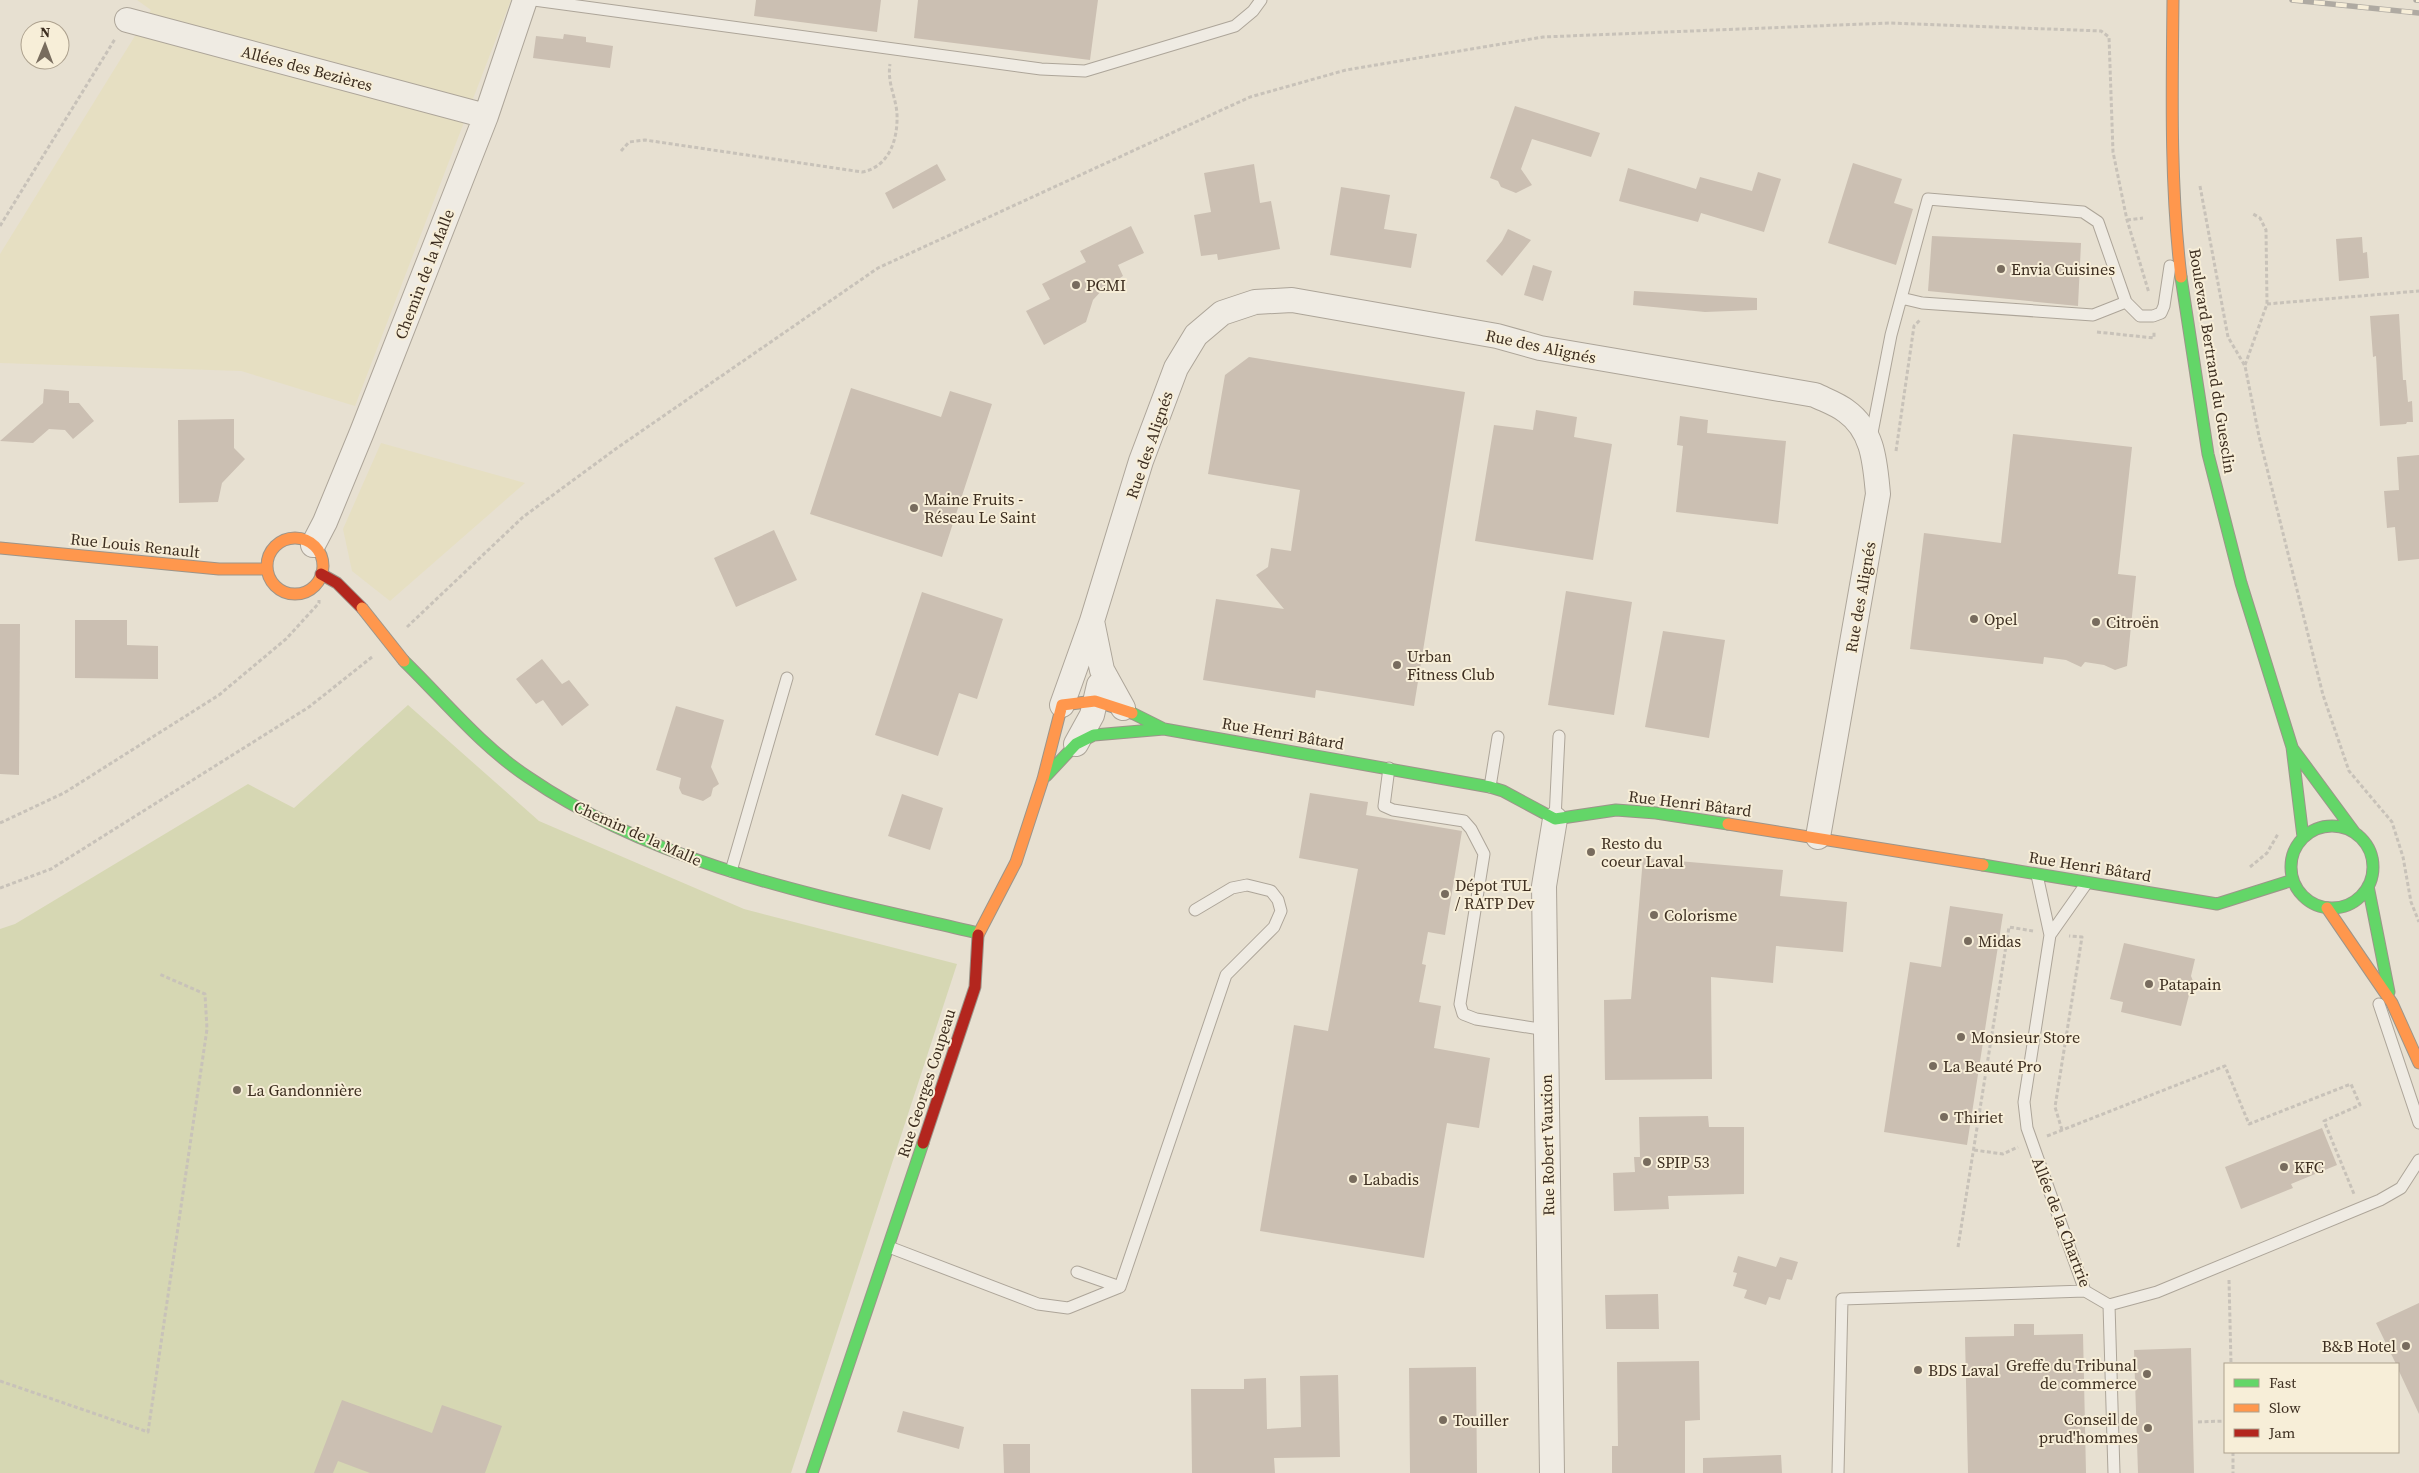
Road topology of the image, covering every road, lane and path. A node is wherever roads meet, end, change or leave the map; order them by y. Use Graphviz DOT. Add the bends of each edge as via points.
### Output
graph roads {
  1 [pos="525,0"];
  2 [pos="534,0"];
  3 [pos="1261,0"];
  4 [pos="2173,0"];
  5 [pos="127,20"];
  6 [pos="892,48"];
  7 [pos="486,116"];
  8 [pos="621,151"];
  9 [pos="2199,182"];
  10 [pos="2253,214"];
  11 [pos="2143,218"];
  12 [pos="2127,220"];
  13 [pos="0,226"];
  14 [pos="2176,232"];
  15 [pos="2419,291"];
  16 [pos="1901,298"];
  17 [pos="2126,302"];
  18 [pos="2267,304"];
  19 [pos="2153,316"];
  20 [pos="1921,318"];
  21 [pos="2095,332"];
  22 [pos="2245,366"];
  23 [pos="1872,449"];
  24 [pos="313,545"];
  25 [pos="0,548"];
  26 [pos="267,569"];
  27 [pos="321,574"];
  28 [pos="1092,621"];
  29 [pos="405,629"];
  30 [pos="376,654"];
  31 [pos="1102,670"];
  32 [pos="787,678"];
  33 [pos="1095,701"];
  34 [pos="1062,705"];
  35 [pos="1123,708"];
  36 [pos="1164,729"];
  37 [pos="1559,736"];
  38 [pos="1498,737"];
  39 [pos="1076,744"];
  40 [pos="2292,748"];
  41 [pos="1389,768"];
  42 [pos="2349,771"];
  43 [pos="1043,779"];
  44 [pos="1490,787"];
  45 [pos="2322,788"];
  46 [pos="1555,819"];
  47 [pos="0,823"];
  48 [pos="2280,825"];
  49 [pos="2355,834"];
  50 [pos="1818,837"];
  51 [pos="2303,837"];
  52 [pos="2248,868"];
  53 [pos="730,873"];
  54 [pos="2037,874"];
  55 [pos="2293,880"];
  56 [pos="2088,882"];
  57 [pos="2368,886"];
  58 [pos="0,888"];
  59 [pos="2327,908"];
  60 [pos="1195,910"];
  61 [pos="2419,922"];
  62 [pos="978,933"];
  63 [pos="2050,935"];
  64 [pos="2366,965"];
  65 [pos="159,974"];
  66 [pos="2392,1003"];
  67 [pos="1546,1030"];
  68 [pos="2419,1063"];
  69 [pos="2419,1124"];
  70 [pos="2062,1130"];
  71 [pos="2032,1142"];
  72 [pos="1974,1150"];
  73 [pos="2419,1160"];
  74 [pos="2355,1196"];
  75 [pos="889,1247"];
  76 [pos="1958,1247"];
  77 [pos="1077,1272"];
  78 [pos="2222,1280"];
  79 [pos="1120,1287"];
  80 [pos="2084,1290"];
  81 [pos="2109,1305"];
  82 [pos="2231,1363"];
  83 [pos="0,1381"];
  84 [pos="2224,1421"];
  85 [pos="2198,1422"];
  86 [pos="2233,1453"];
  87 [pos="812,1473"];
  88 [pos="1552,1473"];
  89 [pos="1838,1473"];
  90 [pos="2114,1473"];
  91 [pos="2234,1473"];
  1 -- 7 [label="street, Chemin de la Malle"];
  2 -- 6 [label="lane"];
  3 -- 6 [label="lane" via="1254,11 1235,26 1085,71 1041,69"];
  4 -- 14 [label="street, Boulevard Bertrand du Guesclin" via="2172,156"];
  5 -- 7 [label="street, Allées des Bezières"];
  5 -- 13 [label="path"];
  6 -- 8 [label="path" via="888,77 897,112 896,134 888,156 876,170 862,172 645,140 629,142"];
  7 -- 24 [label="street, Chemin de la Malle" via="325,522"];
  9 -- 22 [label="path" via="2228,338"];
  10 -- 18 [label="path" via="2260,218 2266,230"];
  11 -- 12 [label="path"];
  12 -- 19 [label="path"];
  12 -- 29 [label="path" via="2112,152 2109,37 2101,32 1889,23 1543,37 1346,70 1250,97 878,268 617,448 524,517"];
  14 -- 19 [label="lane" via="2164,306 2161,313"];
  14 -- 40 [label="street, Boulevard Bertrand du Guesclin" via="2208,454 2241,584"];
  15 -- 18 [label="path"];
  16 -- 17 [label="lane" via="1922,303 2093,315"];
  16 -- 17 [label="lane" via="1928,199 2083,212 2098,222"];
  16 -- 23 [label="lane" via="1891,335"];
  17 -- 19 [label="lane" via="2140,316"];
  18 -- 22 [label="path"];
  19 -- 21 [label="path" via="2154,338"];
  20 -- 23 [label="path" via="1914,326 1897,451"];
  22 -- 42 [label="path" via="2323,696"];
  23 -- 28 [label="street, Rue des Alignés" via="1858,421 1846,410 1815,395 1540,348 1497,336 1292,300 1255,302 1215,318 1196,335 1176,368 1141,461"];
  23 -- 50 [label="street, Rue des Alignés" via="1878,494"];
  24 -- 26 [label="street" via="298,538 281,541 270,553"];
  24 -- 27 [label="street" via="322,558"];
  25 -- 26 [label="street, Rue Louis Renault" via="219,570"];
  26 -- 27 [label="street" via="276,586 293,594 311,588"];
  27 -- 47 [label="path" via="319,603 286,639 219,695 64,793"];
  27 -- 53 [label="street, Chemin de la Malle, bridge" via="337,583 404,660 484,741 527,777 589,815"];
  28 -- 31 [label="street"];
  28 -- 34 [label="street, Rue des Alignés"];
  30 -- 58 [label="path" via="309,707 60,864"];
  31 -- 33 [label="street"];
  31 -- 35 [label="street"];
  32 -- 53 [label="lane"];
  33 -- 34 [label="street, Rue Henri Bâtard"];
  33 -- 35 [label="street, Rue Henri Bâtard"];
  33 -- 39 [label="street" via="1089,723"];
  34 -- 43 [label="street, Rue Georges Coupeau"];
  35 -- 36 [label="street, Rue Henri Bâtard"];
  36 -- 39 [label="street" via="1109,732"];
  36 -- 41 [label="street, Rue Henri Bâtard"];
  37 -- 46 [label="lane"];
  38 -- 44 [label="lane"];
  39 -- 43 [label="street"];
  40 -- 45 [label="street, Boulevard Bertrand du Guesclin"];
  40 -- 51 [label="street, Boulevard Bertrand du Guesclin"];
  41 -- 44 [label="street, Rue Henri Bâtard"];
  41 -- 67 [label="lane" via="1384,806 1464,821 1484,854 1460,1004 1464,1014 1476,1019"];
  42 -- 45 [label="path"];
  42 -- 61 [label="path" via="2392,822 2403,857 2411,902"];
  43 -- 62 [label="street, Rue Georges Coupeau" via="1016,862"];
  44 -- 46 [label="street, Rue Henri Bâtard"];
  45 -- 49 [label="street, Boulevard Bertrand du Guesclin"];
  46 -- 50 [label="street, Rue Henri Bâtard" via="1616,810"];
  46 -- 67 [label="street, Rue Robert Vauxion" via="1544,886"];
  48 -- 52 [label="path" via="2267,853"];
  49 -- 51 [label="street" via="2342,827 2329,826"];
  49 -- 57 [label="street" via="2370,852 2372,875"];
  50 -- 54 [label="street, Rue Henri Bâtard"];
  51 -- 55 [label="street" via="2292,857"];
  53 -- 62 [label="street, Chemin de la Malle"];
  54 -- 56 [label="street, Rue Henri Bâtard"];
  54 -- 63 [label="lane"];
  55 -- 56 [label="street, Rue Henri Bâtard" via="2217,904"];
  55 -- 59 [label="street" via="2306,899"];
  56 -- 63 [label="lane, Allée de la Chartrie"];
  57 -- 59 [label="street" via="2351,903"];
  57 -- 66 [label="street"];
  59 -- 64 [label="street"];
  60 -- 79 [label="lane" via="1232,888 1247,885 1271,891 1281,911 1274,927 1226,975"];
  62 -- 75 [label="street, Rue Georges Coupeau" via="975,987"];
  63 -- 70 [label="path" via="2082,937 2055,1107"];
  63 -- 71 [label="lane, Allée de la Chartrie" via="2024,1102"];
  63 -- 72 [label="path" via="2009,927"];
  64 -- 66 [label="street"];
  64 -- 69 [label="lane"];
  65 -- 83 [label="path" via="205,994 207,1029 148,1432"];
  66 -- 68 [label="street"];
  67 -- 88 [label="street, Rue Robert Vauxion"];
  70 -- 71 [label="path"];
  70 -- 74 [label="path" via="2225,1066 2249,1124 2351,1084 2360,1105 2324,1121"];
  71 -- 72 [label="path" via="2004,1154"];
  71 -- 80 [label="lane, Allée de la Chartrie"];
  72 -- 76 [label="path"];
  73 -- 81 [label="lane" via="2401,1188 2380,1200 2157,1292"];
  75 -- 79 [label="lane" via="1038,1304 1068,1308"];
  75 -- 87 [label="street, Rue Georges Coupeau"];
  77 -- 79 [label="lane"];
  78 -- 82 [label="path" via="2229,1278"];
  80 -- 81 [label="lane, Allée de la Chartrie"];
  80 -- 89 [label="lane" via="1842,1299"];
  81 -- 90 [label="lane"];
  84 -- 85 [label="path"];
  86 -- 91 [label="path"];
}
